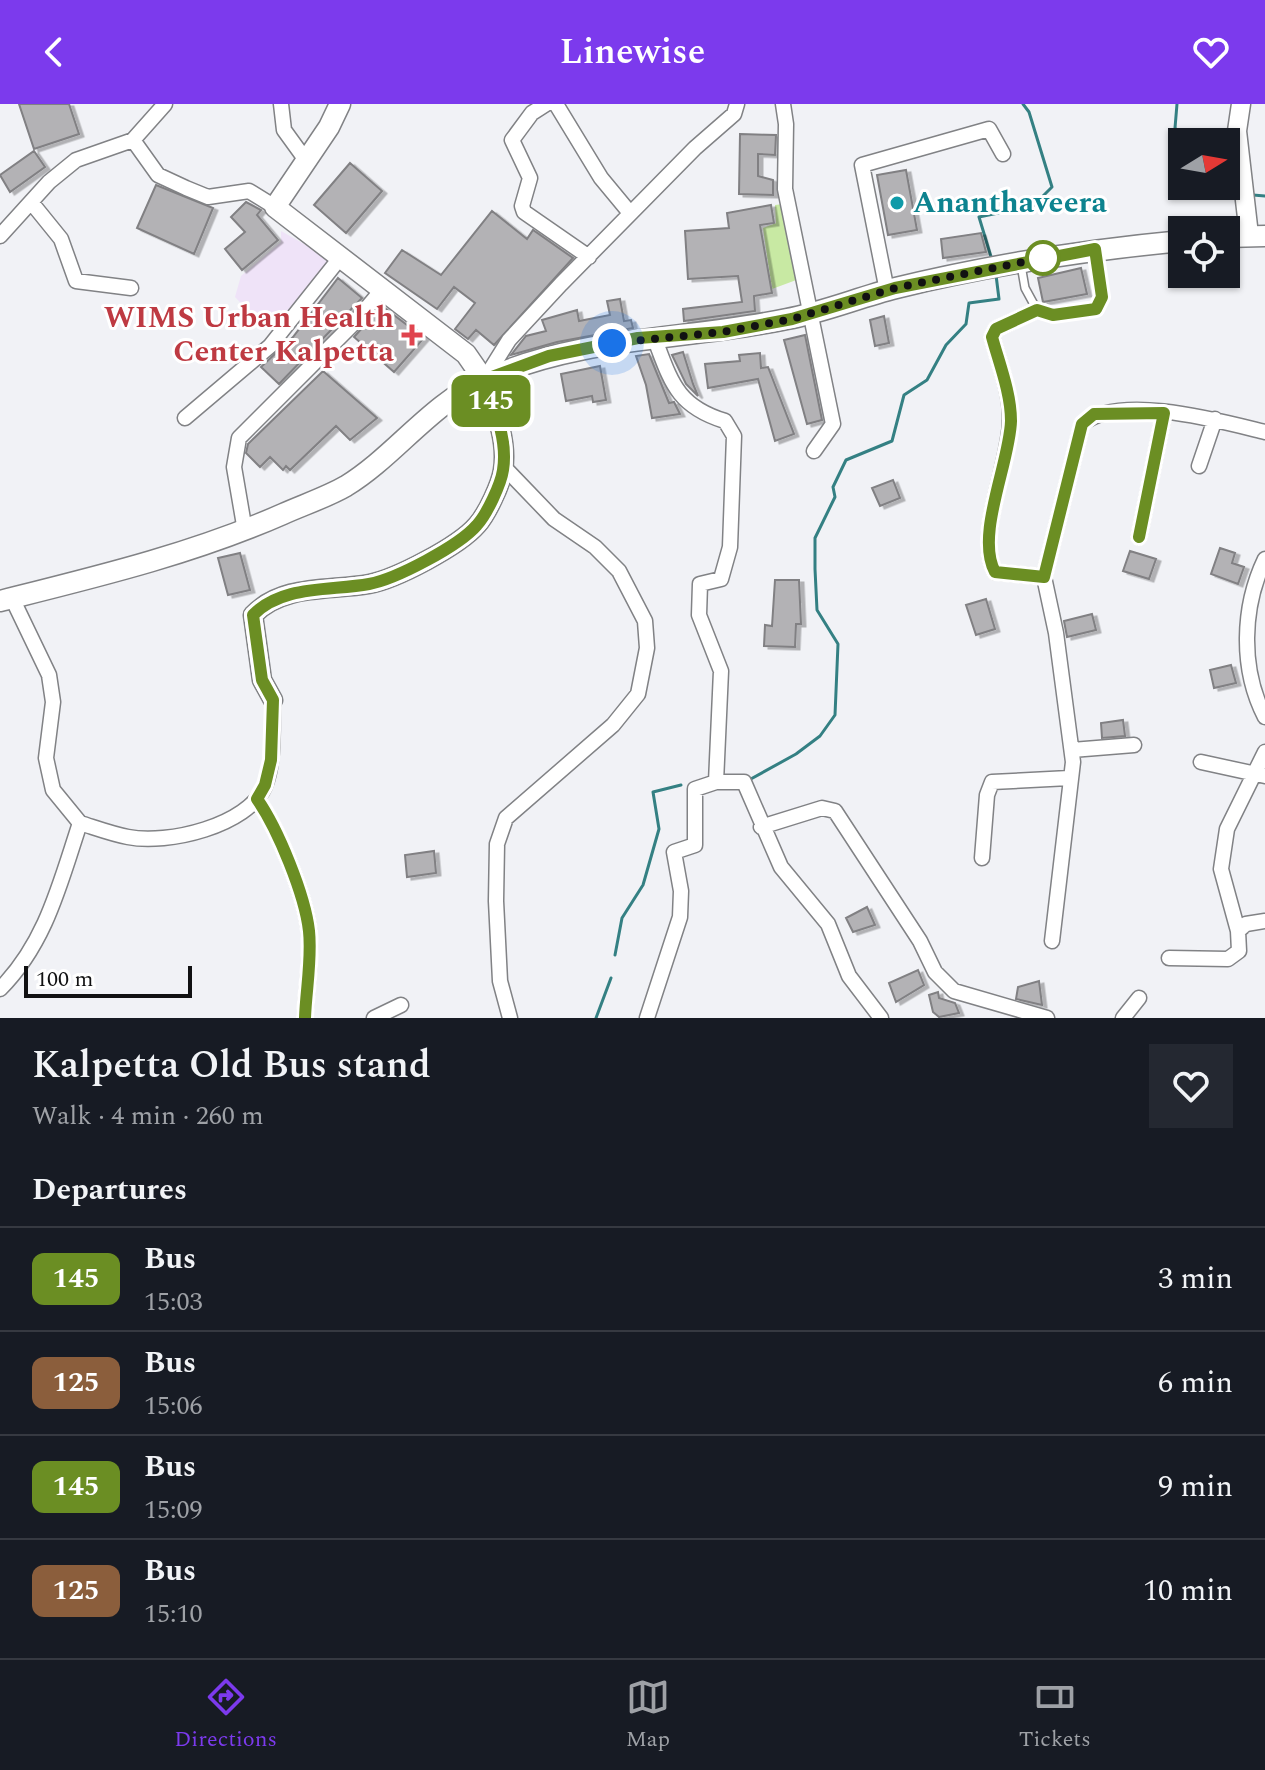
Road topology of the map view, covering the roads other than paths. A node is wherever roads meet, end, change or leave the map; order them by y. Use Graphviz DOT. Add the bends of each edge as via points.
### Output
graph roads {
  1 [pos="165,104"];
  2 [pos="281,104"];
  3 [pos="340,104"];
  4 [pos="546,104"];
  5 [pos="556,104"];
  6 [pos="737,104"];
  7 [pos="783,104"];
  8 [pos="1241,104"];
  9 [pos="133,140"];
  10 [pos="1003,154"];
  11 [pos="305,159"];
  12 [pos="31,202"];
  13 [pos="275,207"];
  14 [pos="630,213"];
  15 [pos="1257,235"];
  16 [pos="0,236"];
  17 [pos="1168,242"];
  18 [pos="1095,249"];
  19 [pos="589,257"];
  20 [pos="340,258"];
  21 [pos="1003,266"];
  22 [pos="131,288"];
  23 [pos="381,291"];
  24 [pos="887,291"];
  25 [pos="1037,310"];
  26 [pos="811,313"];
  27 [pos="654,337"];
  28 [pos="484,380"];
  29 [pos="1164,413"];
  30 [pos="185,418"];
  31 [pos="1215,419"];
  32 [pos="1265,432"];
  33 [pos="814,451"];
  34 [pos="1199,466"];
  35 [pos="504,467"];
  36 [pos="245,531"];
  37 [pos="1139,537"];
  38 [pos="1265,559"];
  39 [pos="1044,577"];
  40 [pos="6,599"];
  41 [pos="273,700"];
  42 [pos="1265,717"];
  43 [pos="1134,745"];
  44 [pos="1072,750"];
  45 [pos="1265,752"];
  46 [pos="1201,762"];
  47 [pos="1258,775"];
  48 [pos="1069,778"];
  49 [pos="716,782"];
  50 [pos="257,799"];
  51 [pos="80,823"];
  52 [pos="761,827"];
  53 [pos="982,858"];
  54 [pos="1265,921"];
  55 [pos="1238,931"];
  56 [pos="1052,941"];
  57 [pos="1169,958"];
  58 [pos="0,989"];
  59 [pos="1139,998"];
  60 [pos="401,1005"];
  61 [pos="1015,1013"];
  62 [pos="305,1018"];
  63 [pos="374,1018"];
  64 [pos="510,1018"];
  65 [pos="647,1018"];
  66 [pos="881,1018"];
  67 [pos="1047,1018"];
  68 [pos="1123,1018"];
  1 -- 9 [label="street"];
  2 -- 11 [label="street" via="284,130"];
  3 -- 11 [label="main road"];
  4 -- 19 [label="street" via="512,140 530,178 522,206"];
  5 -- 14 [label="street" via="601,178"];
  6 -- 14 [label="street" via="734,114"];
  7 -- 26 [label="street" via="785,189"];
  8 -- 15 [label="main road" via="1237,131"];
  9 -- 12 [label="street" via="76,160"];
  9 -- 13 [label="street" via="158,175 208,197 249,191"];
  10 -- 24 [label="street" via="989,129 862,165"];
  11 -- 13 [label="main road"];
  12 -- 16 [label="street"];
  12 -- 22 [label="street" via="61,239 76,281"];
  13 -- 20 [label="main road"];
  14 -- 19 [label="street"];
  17 -- 18 [label="main road"];
  18 -- 21 [label="main road"];
  18 -- 25 [label="lane" via="1102,297 1096,309 1053,315"];
  19 -- 28 [label="street" via="509,340"];
  20 -- 23 [label="main road"];
  20 -- 30 [label="street" via="270,346"];
  21 -- 24 [label="main road"];
  21 -- 25 [label="lane"];
  23 -- 28 [label="main road" via="466,354"];
  23 -- 36 [label="street" via="239,438 234,467"];
  24 -- 26 [label="main road"];
  25 -- 39 [label="street" via="996,329 992,337 1011,421 992,520 990,562 995,572"];
  26 -- 27 [label="main road" via="723,332"];
  26 -- 33 [label="street" via="833,424"];
  27 -- 28 [label="main road" via="549,356"];
  27 -- 49 [label="street" via="675,389 700,413 725,421 734,436 730,547 721,579 700,584 699,615 721,671"];
  28 -- 35 [label="main road" via="502,435"];
  28 -- 36 [label="main road" via="432,413 347,485"];
  29 -- 31 [label="street"];
  29 -- 37 [label="street"];
  29 -- 39 [label="street" via="1094,414 1082,424"];
  31 -- 32 [label="street"];
  31 -- 34 [label="street"];
  35 -- 41 [label="main road" via="477,525 417,566 372,583 294,593 265,603 253,615 262,680"];
  35 -- 64 [label="street" via="554,519 619,571 645,621 647,648 638,694 613,725 506,818 497,844 496,901 500,981"];
  36 -- 40 [label="main road" via="193,550"];
  38 -- 42 [label="street" via="1249,594 1247,644 1254,696"];
  39 -- 44 [label="street"];
  40 -- 51 [label="street" via="49,675 53,702 46,758 53,790"];
  41 -- 50 [label="street" via="271,760"];
  43 -- 44 [label="street"];
  44 -- 48 [label="street"];
  45 -- 47 [label="street"];
  46 -- 47 [label="street"];
  47 -- 55 [label="street" via="1227,829 1221,869"];
  48 -- 53 [label="street" via="992,782"];
  48 -- 56 [label="street"];
  49 -- 52 [label="street" via="744,782"];
  49 -- 65 [label="street" via="695,789 695,845 674,852 680,917"];
  50 -- 51 [label="street" via="193,835 130,838"];
  50 -- 62 [label="street" via="296,884 309,931"];
  51 -- 58 [label="street" via="44,930 23,965"];
  52 -- 61 [label="street" via="822,808 835,811 935,972 954,991"];
  52 -- 66 [label="street" via="781,867 828,924 849,976"];
  54 -- 55 [label="street"];
  55 -- 57 [label="street" via="1239,951 1228,959"];
  59 -- 68 [label="street"];
  60 -- 63 [label="street"];
  61 -- 67 [label="street"];
}
